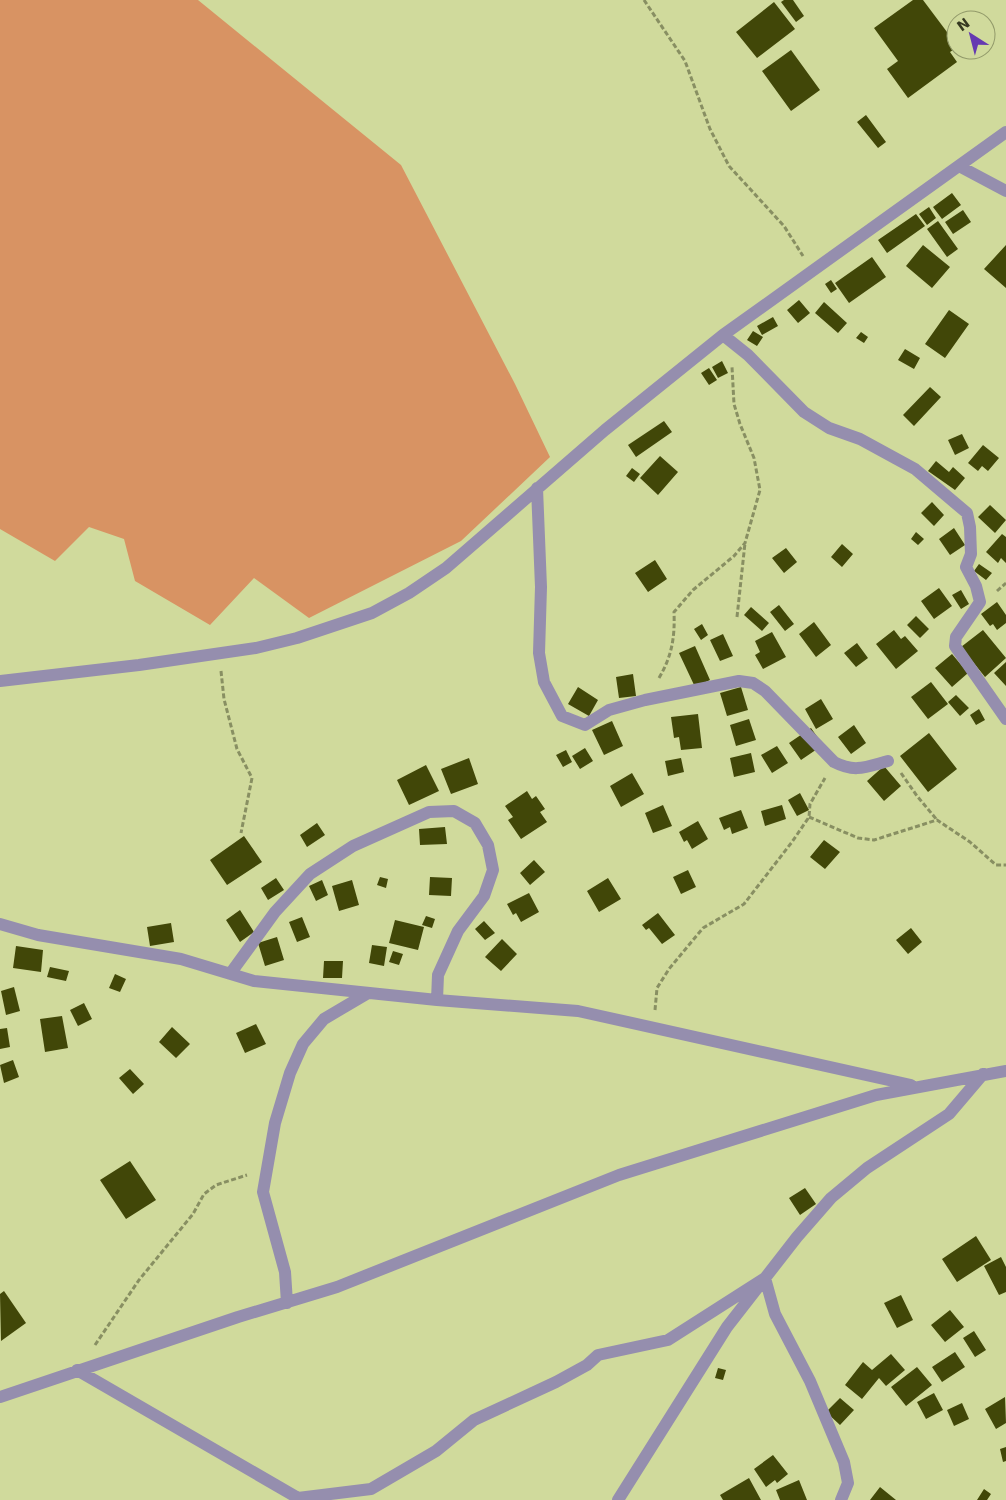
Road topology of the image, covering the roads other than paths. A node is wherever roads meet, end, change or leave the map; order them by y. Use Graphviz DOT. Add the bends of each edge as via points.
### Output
graph roads {
  1 [pos="1006,132"];
  2 [pos="959,166"];
  3 [pos="1006,191"];
  4 [pos="724,335"];
  5 [pos="537,488"];
  6 [pos="0,681"];
  7 [pos="1006,719"];
  8 [pos="888,761"];
  9 [pos="0,924"];
  10 [pos="230,974"];
  11 [pos="368,993"];
  12 [pos="437,1000"];
  13 [pos="1006,1071"];
  14 [pos="982,1074"];
  15 [pos="916,1086"];
  16 [pos="765,1278"];
  17 [pos="288,1303"];
  18 [pos="77,1370"];
  19 [pos="0,1397"];
  20 [pos="618,1500"];
  21 [pos="841,1500"];
  1 -- 2 [label="street"];
  2 -- 3 [label="street"];
  2 -- 4 [label="street"];
  4 -- 5 [label="street"];
  4 -- 7 [label="street" via="755,361 804,412 829,428 860,439 915,468 967,513 971,554 966,567 980,602 956,637 955,646"];
  5 -- 6 [label="street" via="446,568 372,614 297,638 219,653"];
  5 -- 8 [label="street" via="541,587 539,653 544,682 562,716 585,725 609,710 739,681 753,683 765,691 834,762 847,769"];
  9 -- 10 [label="street" via="38,935 181,959"];
  10 -- 11 [label="street" via="254,981"];
  10 -- 12 [label="street" via="275,912 310,874 353,846 429,812 454,811 475,823 488,845 493,870 484,896 458,931 438,975"];
  11 -- 12 [label="street"];
  11 -- 17 [label="street" via="324,1019 303,1044 275,1123 263,1192 285,1272"];
  12 -- 15 [label="street" via="578,1010"];
  13 -- 14 [label="street"];
  14 -- 15 [label="street"];
  14 -- 16 [label="street" via="949,1114 867,1168 831,1198"];
  15 -- 17 [label="street" via="876,1095 619,1176 346,1284"];
  16 -- 18 [label="street" via="668,1340 598,1355 556,1382 474,1420 436,1451 371,1489 298,1498"];
  16 -- 20 [label="street" via="727,1328"];
  16 -- 21 [label="street" via="774,1314 810,1381 844,1462 848,1483"];
  17 -- 18 [label="street"];
  18 -- 19 [label="street"];
}
